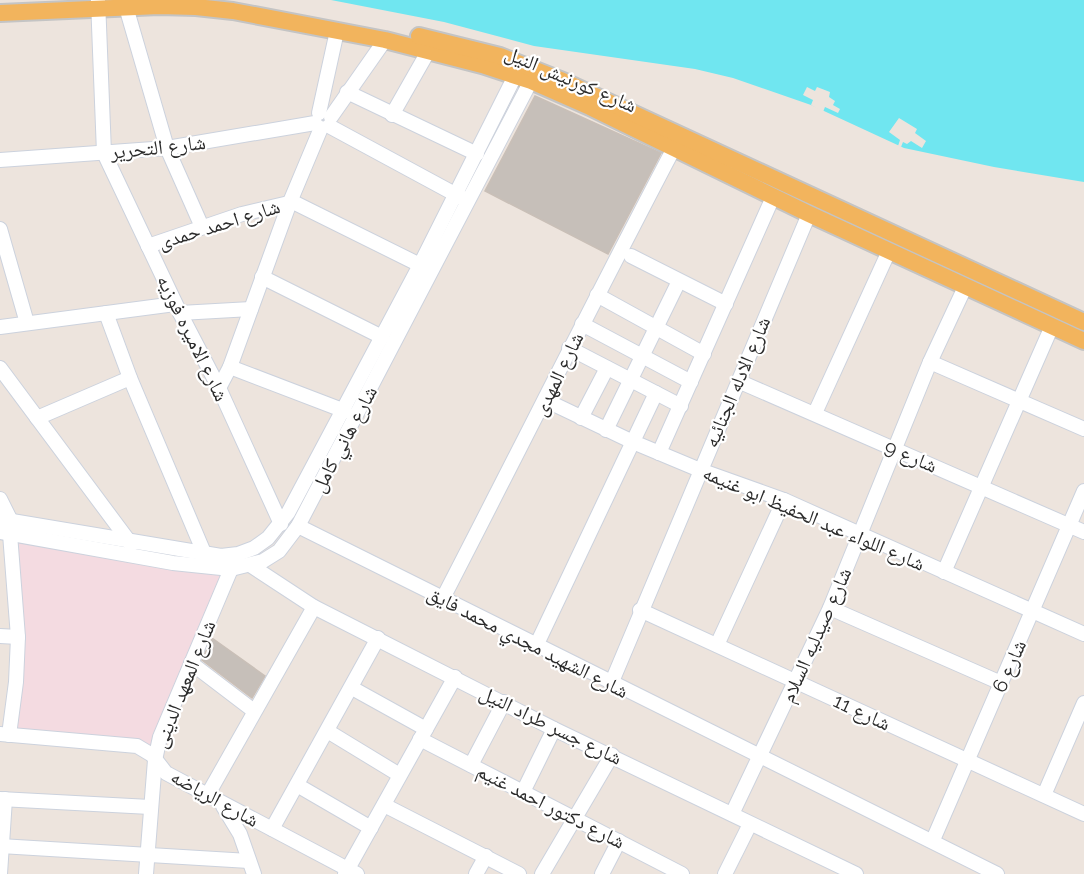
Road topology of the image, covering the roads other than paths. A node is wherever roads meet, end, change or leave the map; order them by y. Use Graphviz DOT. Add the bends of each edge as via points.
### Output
graph roads {
  1 [pos="229,0"];
  2 [pos="124,3"];
  3 [pos="98,4"];
  4 [pos="0,13"];
  5 [pos="337,31"];
  6 [pos="385,40"];
  7 [pos="429,50"];
  8 [pos="526,73"];
  9 [pos="347,92"];
  10 [pos="392,115"];
  11 [pos="323,121"];
  12 [pos="167,148"];
  13 [pos="674,148"];
  14 [pos="104,153"];
  15 [pos="477,154"];
  16 [pos="0,160"];
  17 [pos="773,196"];
  18 [pos="462,198"];
  19 [pos="290,202"];
  20 [pos="809,214"];
  21 [pos="202,227"];
  22 [pos="0,229"];
  23 [pos="148,246"];
  24 [pos="889,251"];
  25 [pos="631,256"];
  26 [pos="420,265"];
  27 [pos="261,278"];
  28 [pos="680,281"];
  29 [pos="965,287"];
  30 [pos="597,295"];
  31 [pos="726,304"];
  32 [pos="177,308"];
  33 [pos="251,309"];
  34 [pos="106,313"];
  35 [pos="1084,322"];
  36 [pos="27,323"];
  37 [pos="582,324"];
  38 [pos="1053,326"];
  39 [pos="0,327"];
  40 [pos="657,327"];
  41 [pos="382,337"];
  42 [pos="1084,341"];
  43 [pos="569,348"];
  44 [pos="704,354"];
  45 [pos="642,356"];
  46 [pos="930,362"];
  47 [pos="230,367"];
  48 [pos="0,368"];
  49 [pos="607,368"];
  50 [pos="130,378"];
  51 [pos="630,380"];
  52 [pos="738,381"];
  53 [pos="691,382"];
  54 [pos="219,388"];
  55 [pos="656,393"];
  56 [pos="545,400"];
  57 [pos="1019,401"];
  58 [pos="352,406"];
  59 [pos="681,406"];
  60 [pos="815,413"];
  61 [pos="37,418"];
  62 [pos="581,418"];
  63 [pos="1084,429"];
  64 [pos="606,430"];
  65 [pos="633,442"];
  66 [pos="895,450"];
  67 [pos="659,453"];
  68 [pos="700,470"];
  69 [pos="982,486"];
  70 [pos="1084,491"];
  71 [pos="0,499"];
  72 [pos="784,500"];
  73 [pos="281,524"];
  74 [pos="5,526"];
  75 [pos="298,526"];
  76 [pos="1068,526"];
  77 [pos="1084,532"];
  78 [pos="860,534"];
  79 [pos="130,542"];
  80 [pos="238,554"];
  81 [pos="206,555"];
  82 [pos="136,556"];
  83 [pos="250,565"];
  84 [pos="231,569"];
  85 [pos="944,572"];
  86 [pos="7,580"];
  87 [pos="442,600"];
  88 [pos="314,607"];
  89 [pos="830,608"];
  90 [pos="640,610"];
  91 [pos="1032,612"];
  92 [pos="1084,634"];
  93 [pos="0,636"];
  94 [pos="18,637"];
  95 [pos="378,638"];
  96 [pos="717,645"];
  97 [pos="536,646"];
  98 [pos="191,663"];
  99 [pos="454,677"];
  100 [pos="796,681"];
  101 [pos="1001,683"];
  102 [pos="611,684"];
  103 [pos="352,688"];
  104 [pos="504,702"];
  105 [pos="1084,704"];
  106 [pos="254,711"];
  107 [pos="554,729"];
  108 [pos="329,732"];
  109 [pos="4,734"];
  110 [pos="423,734"];
  111 [pos="612,755"];
  112 [pos="759,757"];
  113 [pos="155,760"];
  114 [pos="968,760"];
  115 [pos="471,765"];
  116 [pos="398,774"];
  117 [pos="297,785"];
  118 [pos="523,792"];
  119 [pos="1044,795"];
  120 [pos="207,796"];
  121 [pos="2,799"];
  122 [pos="221,804"];
  123 [pos="384,805"];
  124 [pos="150,807"];
  125 [pos="1084,813"];
  126 [pos="732,814"];
  127 [pos="576,818"];
  128 [pos="750,824"];
  129 [pos="371,828"];
  130 [pos="272,829"];
  131 [pos="933,840"];
  132 [pos="619,841"];
  133 [pos="2,846"];
  134 [pos="147,855"];
  135 [pos="486,856"];
  136 [pos="252,867"];
  137 [pos="659,869"];
  138 [pos="350,872"];
  139 [pos="0,874"];
  140 [pos="146,874"];
  141 [pos="476,874"];
  142 [pos="519,874"];
  143 [pos="542,874"];
  144 [pos="602,874"];
  145 [pos="682,874"];
  146 [pos="725,874"];
  147 [pos="856,874"];
  148 [pos="997,874"];
  1 -- 8 [label="main road, شارع كورنيش النيل" via="425,37"];
  2 -- 3 [label="main road, شارع كورنيش النيل"];
  2 -- 5 [label="main road, شارع كورنيش النيل" via="233,11"];
  2 -- 12 [label="street"];
  3 -- 4 [label="main road, شارع كورنيش النيل"];
  3 -- 14 [label="street"];
  5 -- 6 [label="main road, شارع كورنيش النيل"];
  5 -- 11 [label="street"];
  6 -- 7 [label="main road, شارع كورنيش النيل"];
  6 -- 9 [label="street"];
  7 -- 8 [label="main road, شارع كورنيش النيل"];
  7 -- 10 [label="street"];
  8 -- 13 [label="main road, شارع كورنيش النيل"];
  8 -- 15 [label="street, شارع هاني كامل"];
  8 -- 18 [label="street, شارع هاني كامل"];
  8 -- 35 [label="main road, شارع كورنيش النيل"];
  9 -- 10 [label="street"];
  9 -- 11 [label="street"];
  10 -- 15 [label="street"];
  11 -- 12 [label="street, شارع التحرير"];
  11 -- 18 [label="street"];
  11 -- 19 [label="street"];
  12 -- 14 [label="street, شارع التحرير"];
  12 -- 21 [label="street"];
  13 -- 17 [label="main road, شارع كورنيش النيل"];
  13 -- 30 [label="street, شارع المهدى"];
  14 -- 16 [label="street, شارع التحرير"];
  14 -- 23 [label="street, شارع الاميره فوزيه"];
  15 -- 18 [label="street, شارع هاني كامل"];
  17 -- 20 [label="main road, شارع كورنيش النيل"];
  17 -- 31 [label="street"];
  18 -- 26 [label="street, شارع هاني كامل"];
  18 -- 58 [label="street, شارع هاني كامل"];
  19 -- 21 [label="street, شارع احمد حمدى"];
  19 -- 26 [label="street, شارع احمد حمدى"];
  19 -- 27 [label="street"];
  20 -- 24 [label="main road, شارع كورنيش النيل"];
  20 -- 52 [label="street, شارع الادله الجنائيه"];
  21 -- 23 [label="street, شارع احمد حمدى"];
  22 -- 36 [label="street"];
  23 -- 32 [label="street, شارع الاميره فوزيه"];
  24 -- 29 [label="main road, شارع كورنيش النيل"];
  24 -- 60 [label="street"];
  25 -- 28 [label="street"];
  26 -- 41 [label="street, شارع هاني كامل"];
  27 -- 33 [label="street"];
  27 -- 41 [label="street"];
  28 -- 31 [label="street"];
  28 -- 40 [label="street"];
  29 -- 38 [label="main road, شارع كورنيش النيل"];
  29 -- 46 [label="street, شارع صيدليه السلام"];
  30 -- 37 [label="street, شارع المهدى"];
  30 -- 40 [label="street"];
  31 -- 44 [label="street"];
  32 -- 33 [label="street"];
  32 -- 34 [label="street"];
  32 -- 54 [label="street, شارع الاميره فوزيه"];
  33 -- 47 [label="street"];
  34 -- 36 [label="street"];
  34 -- 50 [label="street"];
  36 -- 39 [label="street"];
  37 -- 43 [label="street, شارع المهدى"];
  37 -- 45 [label="street"];
  38 -- 42 [label="main road, شارع كورنيش النيل"];
  38 -- 57 [label="street"];
  40 -- 44 [label="street"];
  40 -- 45 [label="street"];
  41 -- 58 [label="street, شارع هاني كامل"];
  43 -- 49 [label="street"];
  43 -- 56 [label="street, شارع المهدى"];
  44 -- 53 [label="street"];
  45 -- 51 [label="street"];
  45 -- 53 [label="street"];
  46 -- 57 [label="street"];
  46 -- 66 [label="street, شارع صيدليه السلام"];
  47 -- 54 [label="street"];
  47 -- 58 [label="street"];
  48 -- 61 [label="street"];
  49 -- 51 [label="street"];
  49 -- 62 [label="street"];
  50 -- 61 [label="street"];
  50 -- 81 [label="street"];
  51 -- 55 [label="street"];
  51 -- 64 [label="street"];
  52 -- 60 [label="street, شارع 9"];
  52 -- 68 [label="street, شارع الادله الجنائيه"];
  53 -- 59 [label="street"];
  54 -- 73 [label="street, شارع الاميره فوزيه"];
  55 -- 59 [label="street"];
  55 -- 65 [label="street"];
  56 -- 62 [label="street, شارع اللواء عبد الحفيظ ابو غنيمه"];
  56 -- 87 [label="street, شارع المهدى"];
  57 -- 63 [label="street"];
  57 -- 69 [label="street"];
  58 -- 73 [label="street, شارع هاني كامل"];
  58 -- 75 [label="street, شارع هاني كامل"];
  59 -- 67 [label="street"];
  60 -- 66 [label="street, شارع 9"];
  61 -- 79 [label="street"];
  62 -- 64 [label="street, شارع اللواء عبد الحفيظ ابو غنيمه"];
  64 -- 65 [label="street, شارع اللواء عبد الحفيظ ابو غنيمه"];
  65 -- 67 [label="street, شارع اللواء عبد الحفيظ ابو غنيمه"];
  65 -- 97 [label="street"];
  66 -- 69 [label="street, شارع 9"];
  66 -- 78 [label="street, شارع صيدليه السلام"];
  67 -- 68 [label="street, شارع اللواء عبد الحفيظ ابو غنيمه"];
  68 -- 72 [label="street, شارع اللواء عبد الحفيظ ابو غنيمه"];
  68 -- 90 [label="street, شارع الادله الجنائيه"];
  69 -- 76 [label="street, شارع 9"];
  69 -- 85 [label="street"];
  70 -- 76 [label="street, شارع 6"];
  71 -- 74 [label="street"];
  72 -- 78 [label="street, شارع اللواء عبد الحفيظ ابو غنيمه"];
  72 -- 96 [label="street"];
  73 -- 80 [label="street, شارع هاني كامل" via="254,548"];
  74 -- 79 [label="street, شارع هاني كامل"];
  74 -- 82 [label="street, شارع هاني كامل"];
  74 -- 86 [label="street"];
  75 -- 83 [label="street, شارع هاني كامل" via="279,551"];
  75 -- 87 [label="street, شارع الشهيد مجدي محمد فايق"];
  76 -- 77 [label="street, شارع 9"];
  76 -- 91 [label="street, شارع 6"];
  78 -- 85 [label="street, شارع اللواء عبد الحفيظ ابو غنيمه"];
  78 -- 89 [label="street, شارع صيدليه السلام"];
  79 -- 81 [label="street, شارع هاني كامل"];
  79 -- 82 [label="street"];
  80 -- 81 [label="street, شارع هاني كامل"];
  80 -- 84 [label="street, شارع المعهد الدينى"];
  82 -- 84 [label="street, شارع هاني كامل"];
  83 -- 84 [label="street, شارع هاني كامل"];
  83 -- 88 [label="street, شارع جسر طراد النيل"];
  84 -- 98 [label="street, شارع المعهد الدينى"];
  85 -- 91 [label="street, شارع اللواء عبد الحفيظ ابو غنيمه"];
  86 -- 94 [label="street"];
  87 -- 97 [label="street, شارع الشهيد مجدي محمد فايق"];
  88 -- 95 [label="street, شارع جسر طراد النيل"];
  88 -- 106 [label="street"];
  89 -- 100 [label="street, شارع صيدليه السلام"];
  89 -- 101 [label="street"];
  90 -- 96 [label="street, شارع 11"];
  90 -- 102 [label="street, شارع الادله الجنائيه"];
  91 -- 92 [label="street, شارع اللواء عبد الحفيظ ابو غنيمه"];
  91 -- 101 [label="street, شارع 6"];
  93 -- 94 [label="street"];
  94 -- 109 [label="street" via="16,682"];
  95 -- 99 [label="street, شارع جسر طراد النيل"];
  95 -- 103 [label="street"];
  96 -- 100 [label="street, شارع 11"];
  97 -- 102 [label="street, شارع الشهيد مجدي محمد فايق"];
  98 -- 106 [label="street"];
  98 -- 113 [label="street, شارع المعهد الدينى" via="163,727"];
  99 -- 104 [label="street, شارع جسر طراد النيل"];
  99 -- 110 [label="street"];
  100 -- 112 [label="street, شارع صيدليه السلام"];
  100 -- 114 [label="street, شارع 11"];
  101 -- 114 [label="street, شارع 6"];
  102 -- 112 [label="street, شارع الشهيد مجدي محمد فايق"];
  103 -- 108 [label="street"];
  103 -- 110 [label="street, شارع دكتور احمد غنيم"];
  104 -- 107 [label="street, شارع جسر طراد النيل"];
  104 -- 115 [label="street"];
  105 -- 119 [label="street"];
  106 -- 120 [label="street"];
  107 -- 111 [label="street, شارع جسر طراد النيل"];
  107 -- 118 [label="street"];
  108 -- 116 [label="street"];
  108 -- 117 [label="street"];
  109 -- 113 [label="street, شارع الرياضه" via="137,746"];
  110 -- 115 [label="street, شارع دكتور احمد غنيم"];
  110 -- 116 [label="street"];
  111 -- 126 [label="street, شارع جسر طراد النيل"];
  111 -- 127 [label="street"];
  112 -- 126 [label="street, شارع صيدليه السلام"];
  112 -- 131 [label="street, شارع الشهيد مجدي محمد فايق"];
  113 -- 120 [label="street, شارع الرياضه" via="166,773"];
  113 -- 124 [label="street, شارع المعهد الدينى"];
  114 -- 119 [label="street, شارع 11"];
  114 -- 131 [label="street, شارع 6"];
  115 -- 118 [label="street, شارع دكتور احمد غنيم"];
  116 -- 123 [label="street"];
  117 -- 129 [label="street"];
  117 -- 130 [label="street"];
  118 -- 127 [label="street, شارع دكتور احمد غنيم"];
  119 -- 125 [label="street, شارع 11"];
  120 -- 122 [label="street, شارع الرياضه"];
  121 -- 124 [label="street"];
  121 -- 133 [label="street"];
  122 -- 130 [label="street, شارع الرياضه"];
  122 -- 136 [label="street" via="240,834"];
  123 -- 129 [label="street"];
  123 -- 135 [label="street"];
  124 -- 134 [label="street, شارع المعهد الدينى"];
  126 -- 128 [label="street, شارع جسر طراد النيل"];
  127 -- 132 [label="street, شارع دكتور احمد غنيم"];
  127 -- 143 [label="street"];
  128 -- 146 [label="street"];
  128 -- 147 [label="street, شارع جسر طراد النيل"];
  129 -- 138 [label="street"];
  130 -- 138 [label="street, شارع الرياضه"];
  131 -- 148 [label="street, شارع الشهيد مجدي محمد فايق"];
  132 -- 137 [label="street, شارع دكتور احمد غنيم"];
  132 -- 144 [label="street"];
  133 -- 134 [label="street"];
  133 -- 139 [label="street"];
  134 -- 136 [label="street"];
  134 -- 140 [label="street, شارع المعهد الدينى"];
  135 -- 141 [label="street"];
  135 -- 142 [label="street"];
  137 -- 145 [label="street, شارع دكتور احمد غنيم"];
}
